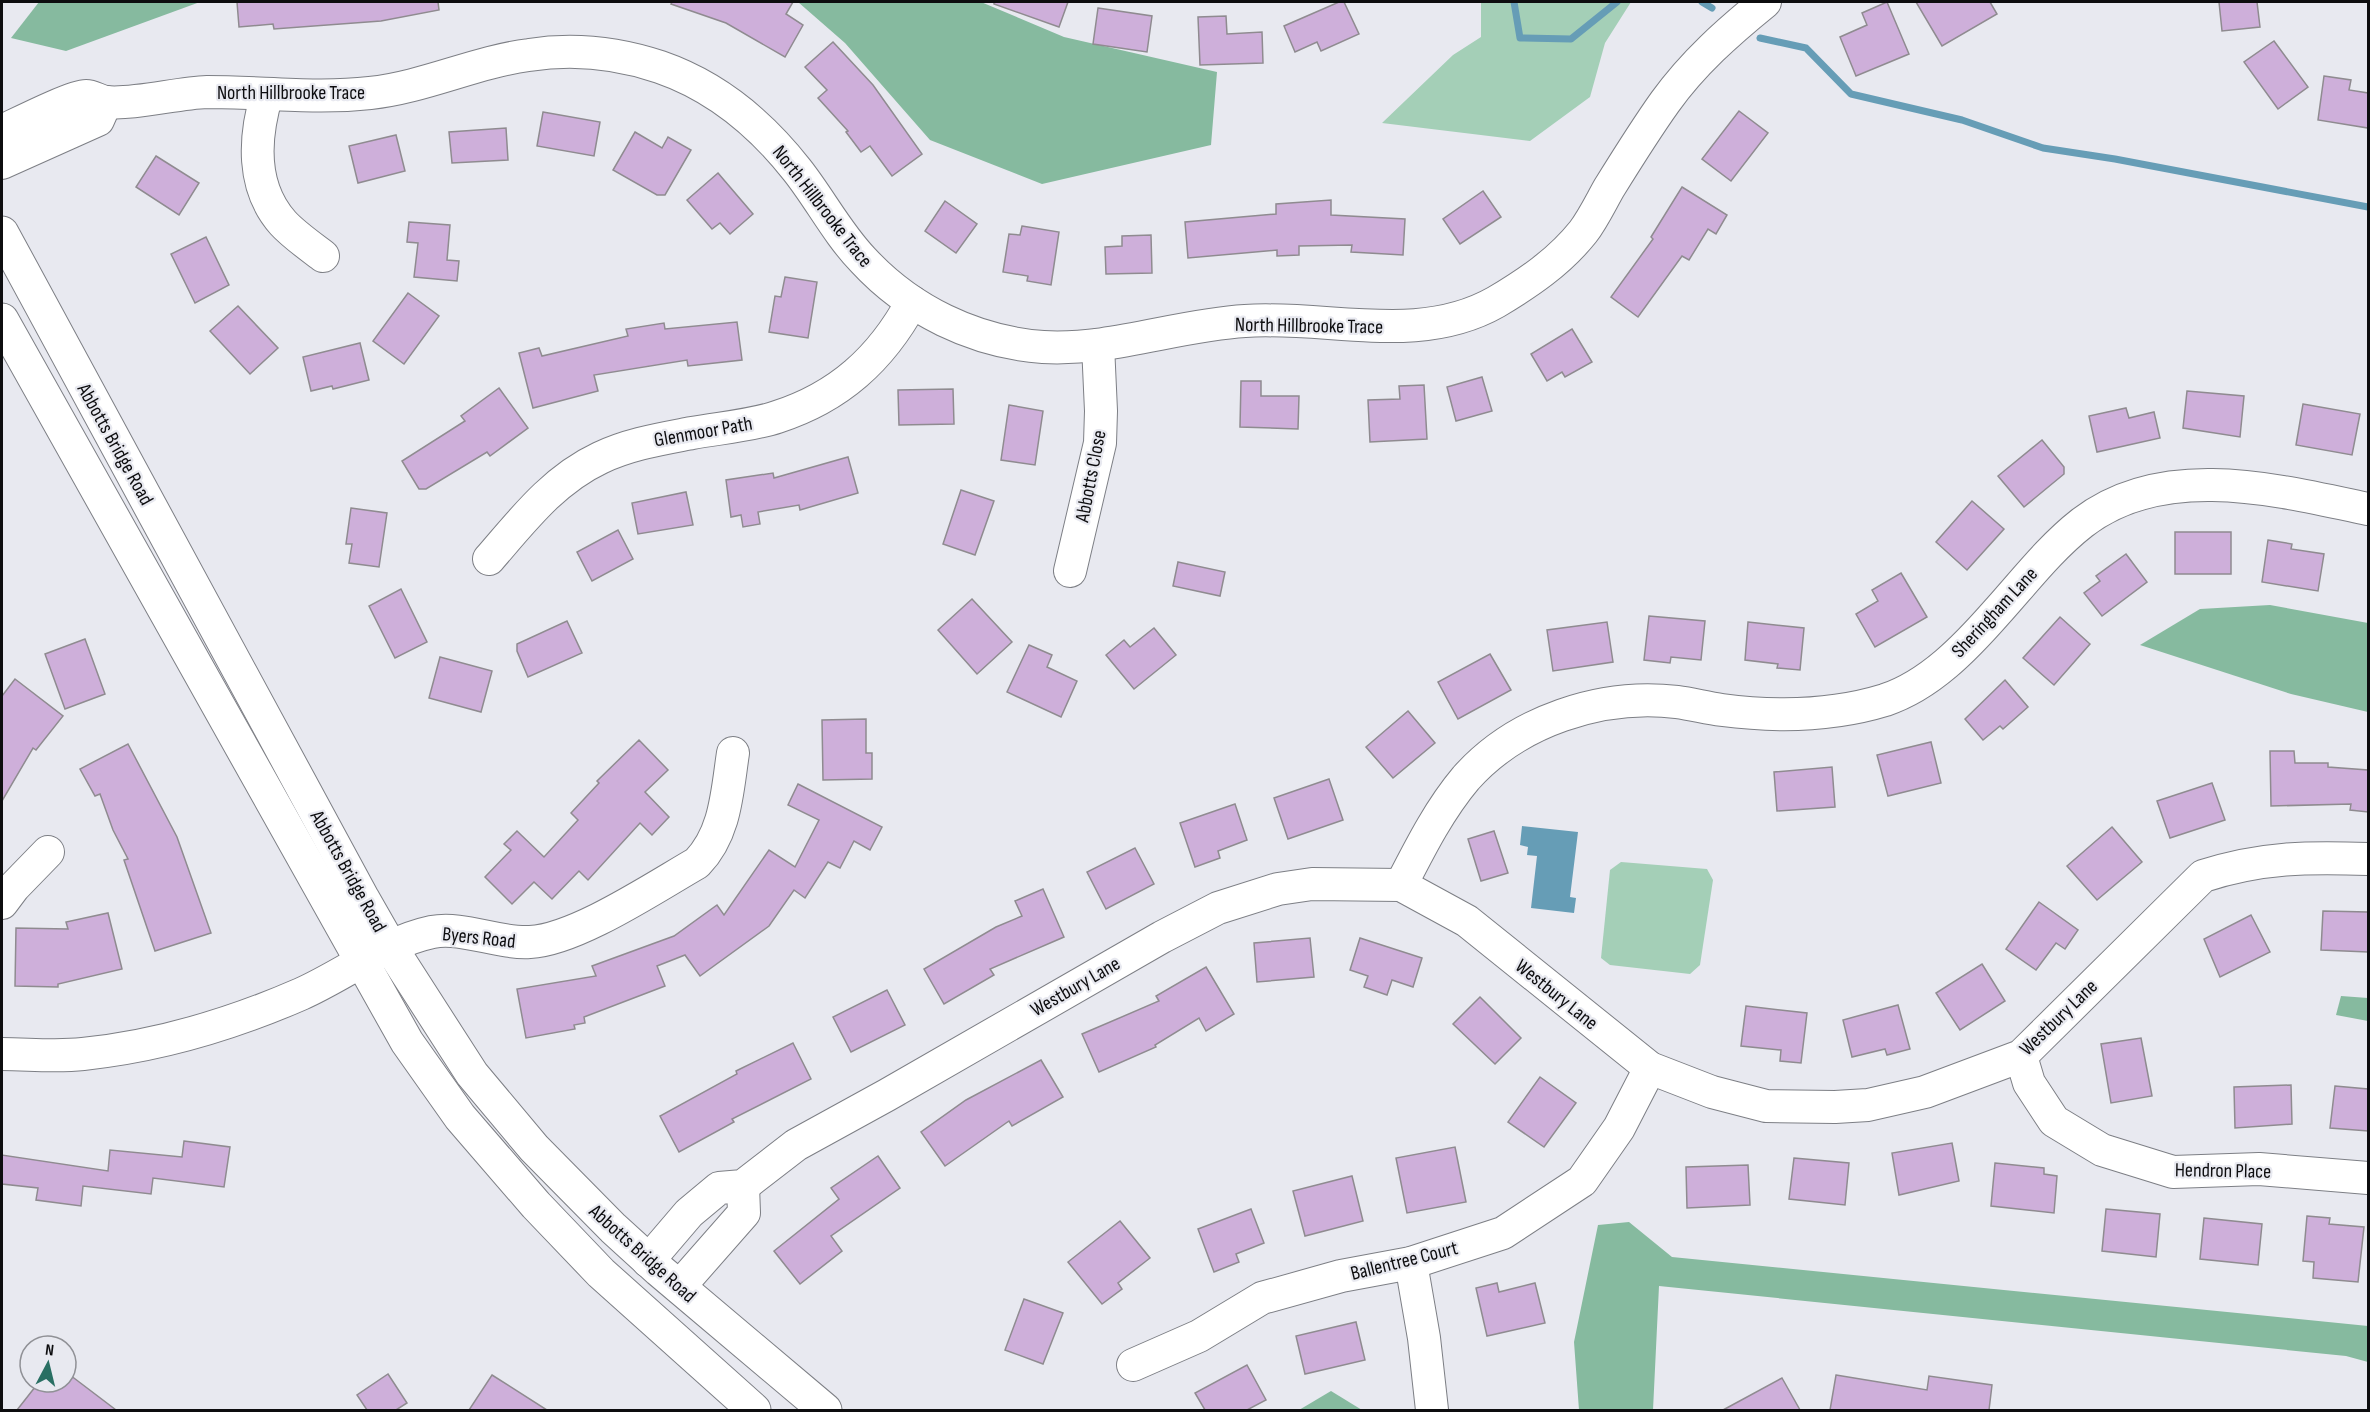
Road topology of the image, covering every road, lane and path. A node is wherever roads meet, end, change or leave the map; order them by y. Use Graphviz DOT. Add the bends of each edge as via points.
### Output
graph roads {
  1 [pos="1765,2"];
  2 [pos="267,94"];
  3 [pos="106,102"];
  4 [pos="2,131"];
  5 [pos="2,163"];
  6 [pos="2,233"];
  7 [pos="323,256"];
  8 [pos="912,302"];
  9 [pos="2,320"];
  10 [pos="1098,345"];
  11 [pos="2368,509"];
  12 [pos="489,559"];
  13 [pos="1070,571"];
  14 [pos="733,753"];
  15 [pos="48,852"];
  16 [pos="2368,859"];
  17 [pos="1401,885"];
  18 [pos="2,903"];
  19 [pos="391,948"];
  20 [pos="362,963"];
  21 [pos="2,1054"];
  22 [pos="2021,1056"];
  23 [pos="1650,1068"];
  24 [pos="2368,1178"];
  25 [pos="743,1186"];
  26 [pos="648,1261"];
  27 [pos="1411,1263"];
  28 [pos="679,1287"];
  29 [pos="1133,1365"];
  30 [pos="754,1410"];
  31 [pos="825,1410"];
  32 [pos="1432,1410"];
  1 -- 10 [label="street, North Hillbrooke Trace" via="1724,34 1666,100 1582,232 1541,274 1490,305 1429,324 1387,327 1299,320 1245,321"];
  2 -- 3 [label="street, North Hillbrooke Trace" via="202,92"];
  2 -- 7 [label="street" via="257,141 264,188 284,224"];
  2 -- 8 [label="street, North Hillbrooke Trace" via="368,93 418,84 525,55 568,51 611,54 662,67 714,92 759,126 796,169 860,257"];
  3 -- 4 [label="street, North Hillbrooke Trace" via="85,96"];
  3 -- 5 [label="street" via="98,120"];
  6 -- 19 [label="main road, Abbotts Bridge Road"];
  8 -- 10 [label="street, North Hillbrooke Trace" via="951,324 999,340 1044,347"];
  8 -- 12 [label="street, Glenmoor Path" via="879,354 829,395 776,418 648,441 600,458 548,493"];
  9 -- 20 [label="main road, Abbotts Bridge Road"];
  10 -- 13 [label="street, Abbotts Close" via="1100,443"];
  11 -- 17 [label="street, Sheringham Lane" via="2250,486 2184,486 2148,493 2115,503 2085,521 2059,542 1969,644 1917,684 1888,699 1821,714 1752,714 1645,700 1611,703 1547,721 1515,736 1465,780 1432,827"];
  14 -- 19 [label="street, Byers Road" via="721,825 714,842 697,863 570,933 545,941 527,943 432,932"];
  15 -- 18 [label="street"];
  16 -- 22 [label="street, Westbury Lane" via="2295,857 2235,866 2203,876"];
  17 -- 23 [label="street, Westbury Lane" via="1467,921"];
  17 -- 25 [label="street, Westbury Lane" via="1312,884 1278,889 1218,908 796,1145"];
  19 -- 20 [label="street, Byers Road"];
  19 -- 26 [label="main road, Abbotts Bridge Road" via="479,1082 534,1148"];
  20 -- 21 [label="street, Byers Road" via="228,1024 160,1043 81,1054"];
  20 -- 30 [label="main road, Abbotts Bridge Road" via="407,1042 460,1117 528,1196 601,1273"];
  22 -- 23 [label="street, Westbury Lane" via="1925,1092 1868,1105 1835,1107 1766,1106 1712,1092"];
  22 -- 24 [label="street, Hendron Place" via="2029,1083 2054,1121 2102,1150 2173,1172 2259,1169"];
  23 -- 27 [label="street, Ballentree Court" via="1619,1128 1582,1181 1503,1233"];
  25 -- 26 [label="street, Westbury Lane" via="719,1188 706,1197"];
  25 -- 28 [label="street" via="744,1213"];
  26 -- 28 [label="main road, Abbotts Bridge Road"];
  27 -- 29 [label="street, Ballentree Court" via="1341,1276 1262,1298 1200,1336"];
  27 -- 32 [label="street"];
  28 -- 31 [label="main road, Abbotts Bridge Road"];
}
